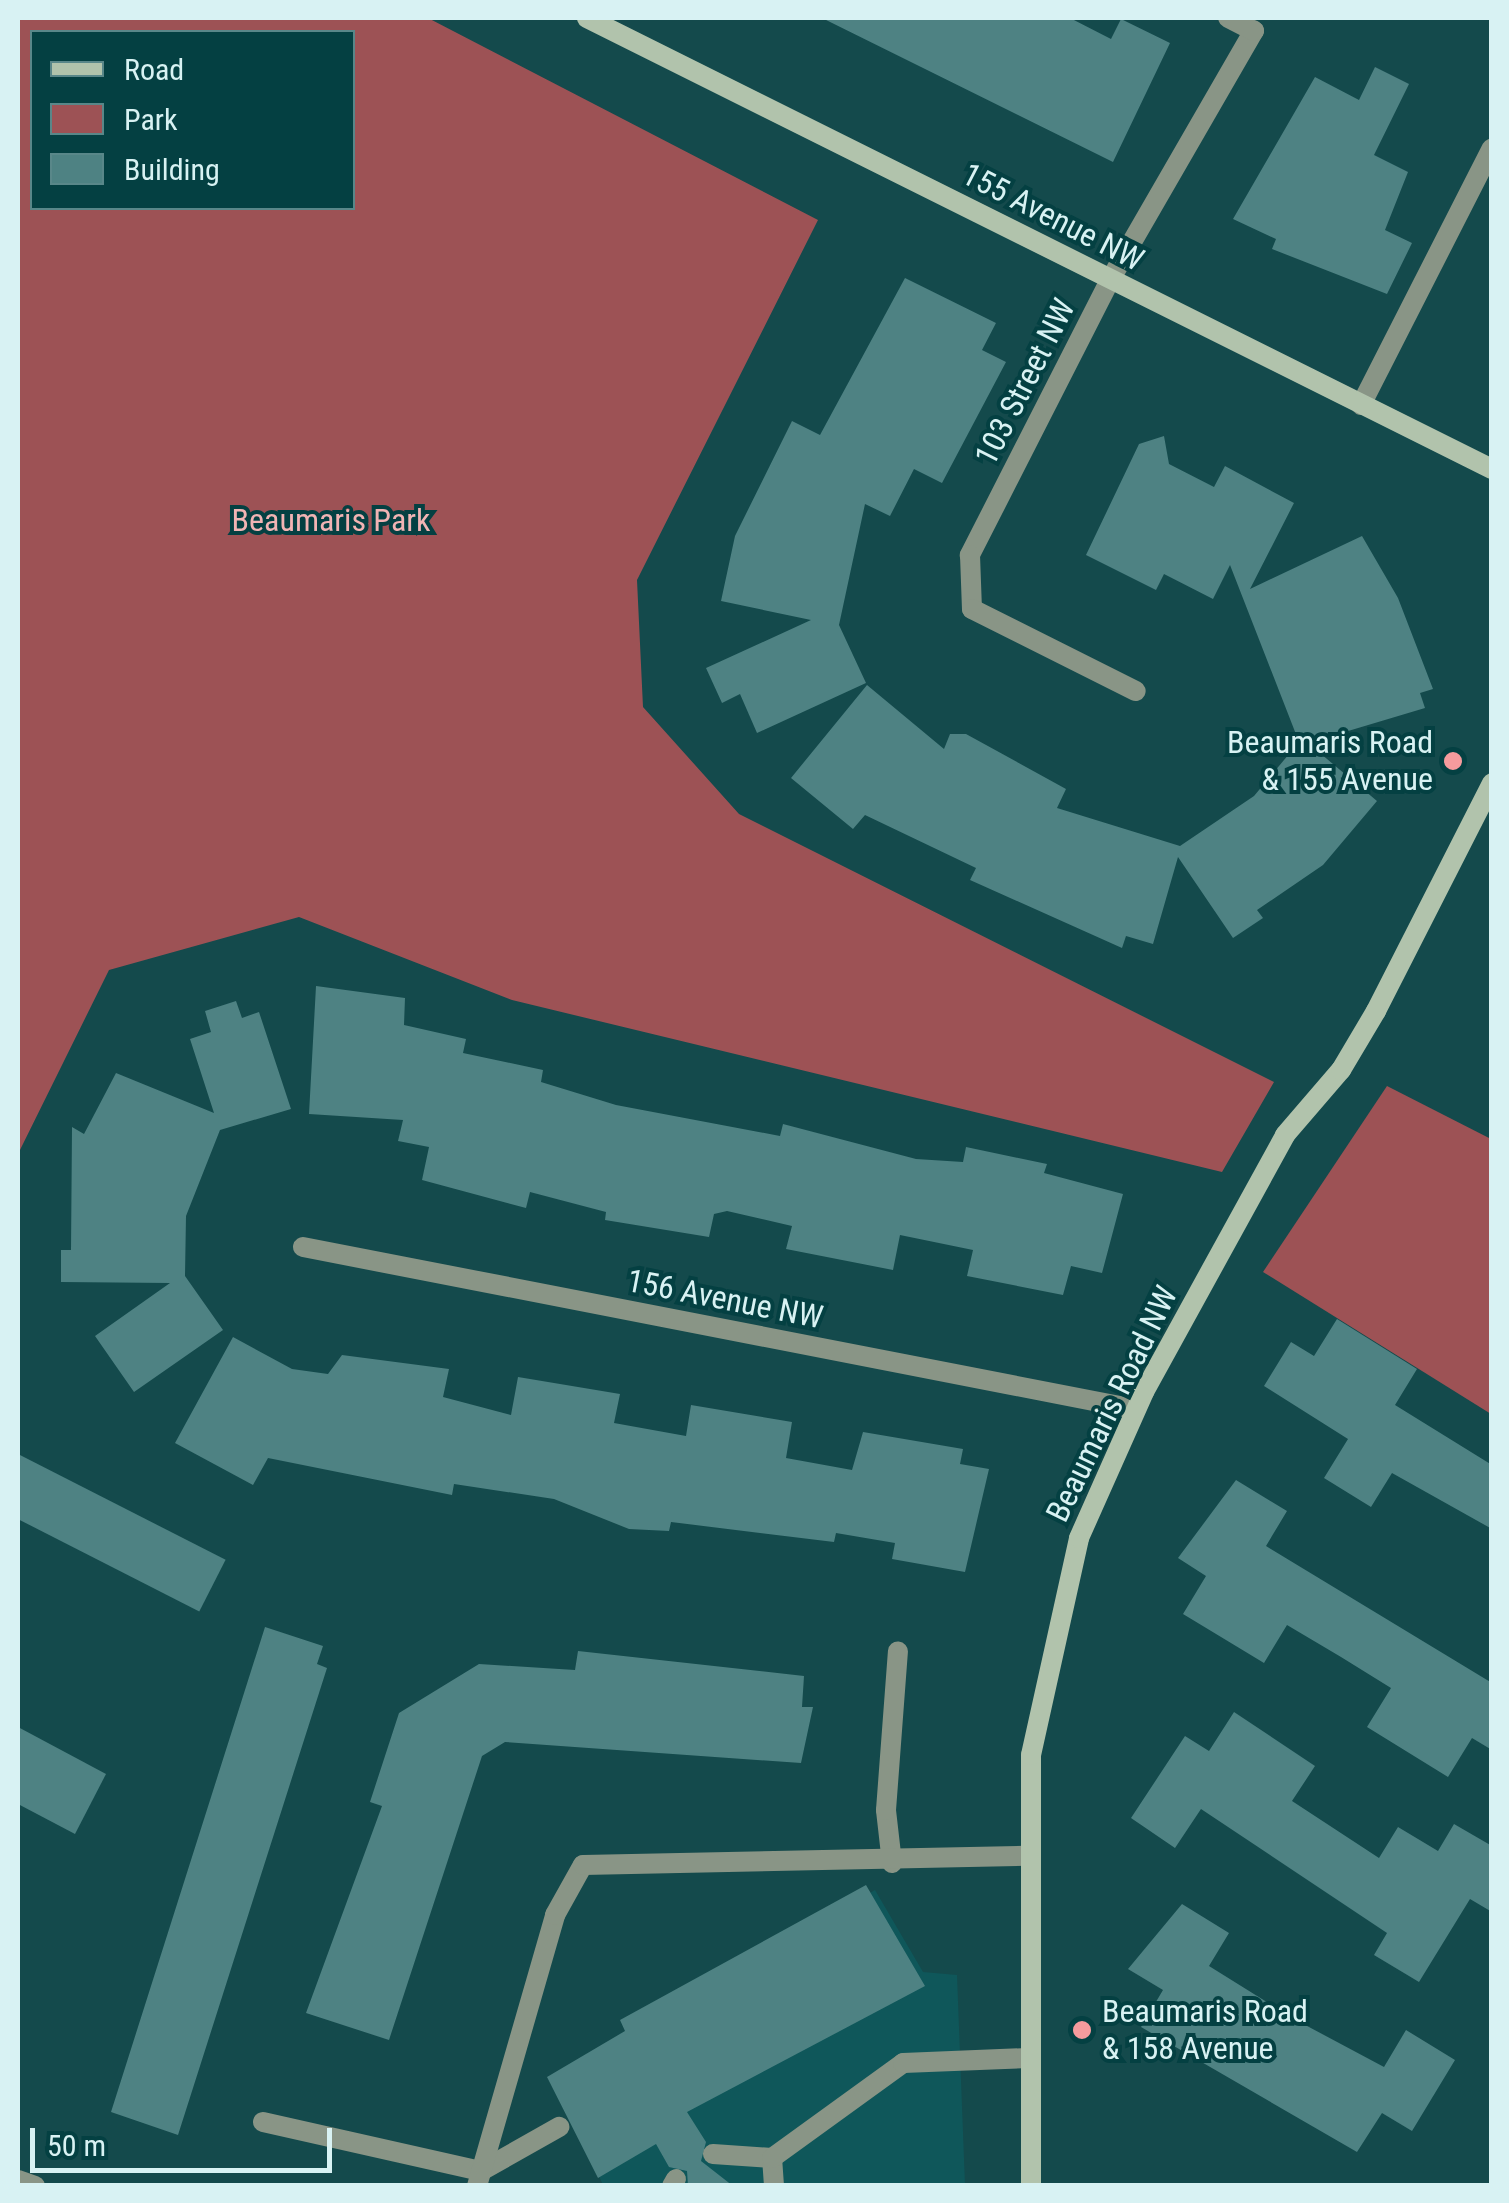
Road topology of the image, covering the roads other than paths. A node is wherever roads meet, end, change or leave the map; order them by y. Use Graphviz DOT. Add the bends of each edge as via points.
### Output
graph roads {
  1 [pos="586,18"];
  2 [pos="1228,18"];
  3 [pos="1492,148"];
  4 [pos="1110,280"];
  5 [pos="1361,404"];
  6 [pos="1492,469"];
  7 [pos="1136,691"];
  8 [pos="1492,783"];
  9 [pos="302,1247"];
  10 [pos="1135,1409"];
  11 [pos="898,1651"];
  12 [pos="1026,1856"];
  13 [pos="892,1863"];
  14 [pos="1028,2058"];
  15 [pos="263,2122"];
  16 [pos="559,2128"];
  17 [pos="713,2154"];
  18 [pos="772,2158"];
  19 [pos="479,2178"];
  20 [pos="18,2180"];
  21 [pos="36,2186"];
  22 [pos="774,2186"];
  23 [pos="1031,2186"];
  1 -- 4 [label="street, 155 Avenue NW"];
  2 -- 4 [label="street, 103 Street NW" via="1254,31"];
  3 -- 5 [label="street"];
  4 -- 5 [label="street, 155 Avenue NW"];
  4 -- 7 [label="street, 103 Street NW" via="970,555 972,609"];
  5 -- 6 [label="street, 155 Avenue NW"];
  8 -- 10 [label="street, Beaumaris Road NW" via="1376,1011 1341,1070 1285,1135"];
  9 -- 10 [label="street, 156 Avenue NW"];
  10 -- 12 [label="street, Beaumaris Road NW" via="1057,1609 1030,1755"];
  11 -- 13 [label="street" via="886,1810"];
  12 -- 13 [label="street"];
  12 -- 14 [label="street, Beaumaris Road NW"];
  13 -- 19 [label="street" via="583,1865 555,1915"];
  14 -- 18 [label="street" via="902,2063"];
  14 -- 23 [label="street, Beaumaris Road NW"];
  15 -- 19 [label="street"];
  16 -- 19 [label="street"];
  17 -- 18 [label="street"];
  18 -- 22 [label="street"];
  20 -- 21 [label="street"];
}
